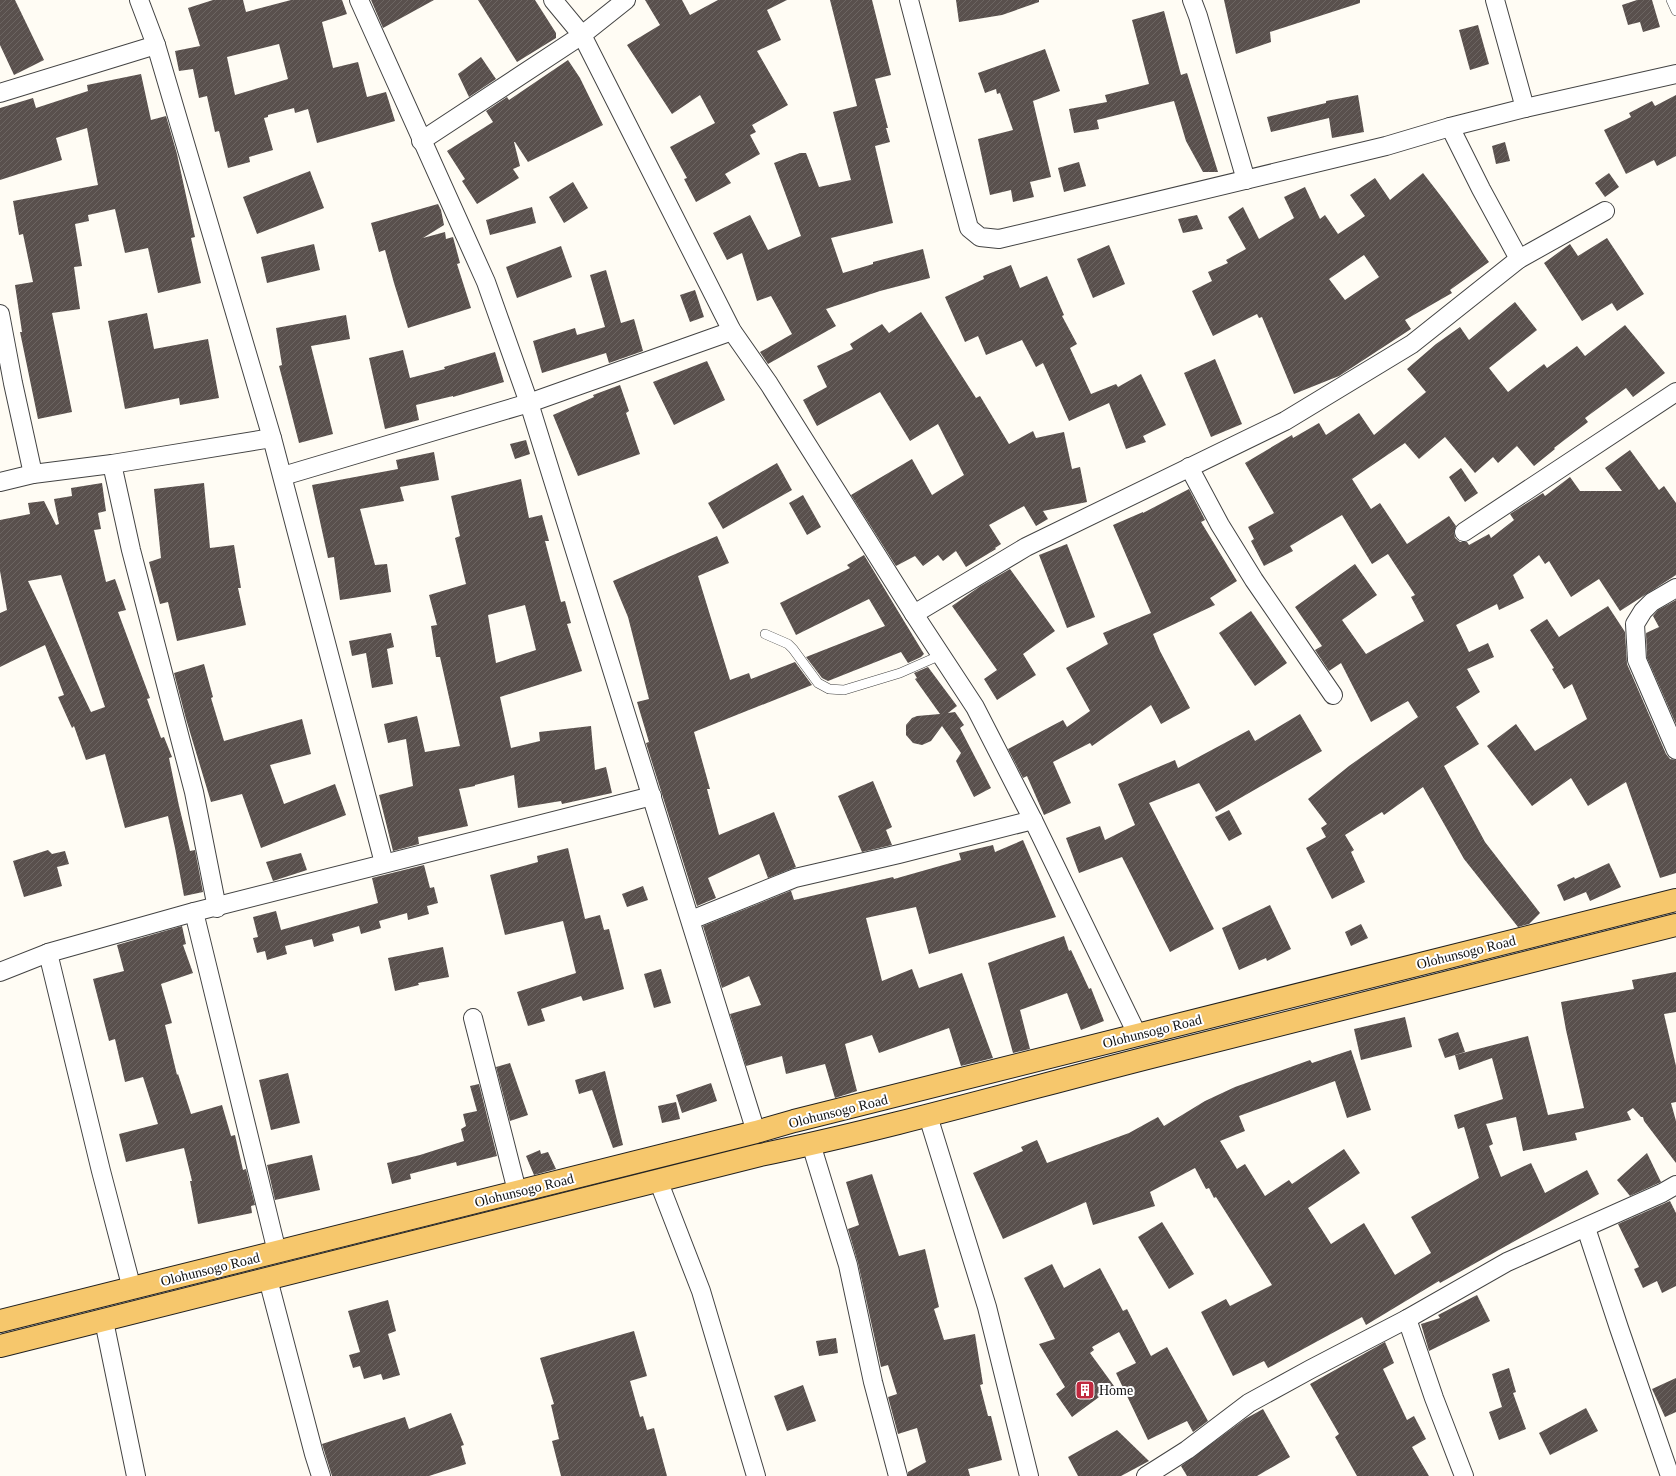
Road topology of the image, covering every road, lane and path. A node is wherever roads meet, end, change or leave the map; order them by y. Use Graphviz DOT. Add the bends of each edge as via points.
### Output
graph roads {
  1 [pos="139,0"];
  2 [pos="359,0"];
  3 [pos="553,0"];
  4 [pos="626,0"];
  5 [pos="909,0"];
  6 [pos="1192,0"];
  7 [pos="1495,0"];
  8 [pos="1670,0"];
  9 [pos="1676,11"];
  10 [pos="582,35"];
  11 [pos="156,45"];
  12 [pos="1676,74"];
  13 [pos="0,93"];
  14 [pos="1525,108"];
  15 [pos="1450,127"];
  16 [pos="421,141"];
  17 [pos="1246,180"];
  18 [pos="1605,211"];
  19 [pos="1519,259"];
  20 [pos="0,314"];
  21 [pos="732,331"];
  22 [pos="1676,392"];
  23 [pos="529,403"];
  24 [pos="272,438"];
  25 [pos="112,464"];
  26 [pos="1188,467"];
  27 [pos="33,474"];
  28 [pos="283,476"];
  29 [pos="0,482"];
  30 [pos="1464,532"];
  31 [pos="1676,588"];
  32 [pos="914,614"];
  33 [pos="765,634"];
  34 [pos="941,655"];
  35 [pos="1333,695"];
  36 [pos="1676,750"];
  37 [pos="652,796"];
  38 [pos="1033,820"];
  39 [pos="384,863"];
  40 [pos="1676,900"];
  41 [pos="217,908"];
  42 [pos="194,912"];
  43 [pos="691,920"];
  44 [pos="1676,925"];
  45 [pos="48,953"];
  46 [pos="1430,961"];
  47 [pos="0,972"];
  48 [pos="1434,986"];
  49 [pos="473,1018"];
  50 [pos="1136,1034"];
  51 [pos="928,1116"];
  52 [pos="756,1132"];
  53 [pos="811,1144"];
  54 [pos="658,1180"];
  55 [pos="1676,1185"];
  56 [pos="517,1191"];
  57 [pos="1586,1228"];
  58 [pos="277,1252"];
  59 [pos="268,1279"];
  60 [pos="132,1288"];
  61 [pos="1407,1319"];
  62 [pos="104,1321"];
  63 [pos="0,1322"];
  64 [pos="0,1346"];
  65 [pos="136,1476"];
  66 [pos="321,1476"];
  67 [pos="756,1476"];
  68 [pos="898,1476"];
  69 [pos="1029,1476"];
  70 [pos="1146,1476"];
  71 [pos="1464,1476"];
  72 [pos="1670,1476"];
  1 -- 11 [label="street"];
  2 -- 16 [label="street"];
  3 -- 10 [label="street"];
  4 -- 10 [label="street"];
  5 -- 17 [label="street" via="969,228 980,237 1000,239"];
  6 -- 17 [label="street"];
  7 -- 14 [label="street"];
  8 -- 9 [label="lane"];
  10 -- 16 [label="street"];
  10 -- 21 [label="street"];
  11 -- 13 [label="street"];
  11 -- 24 [label="street"];
  12 -- 14 [label="street"];
  14 -- 15 [label="street"];
  15 -- 17 [label="street" via="1386,146"];
  15 -- 19 [label="street"];
  16 -- 23 [label="street" via="486,282"];
  18 -- 19 [label="street"];
  19 -- 26 [label="street" via="1412,344 1285,421"];
  20 -- 27 [label="street"];
  21 -- 23 [label="street"];
  21 -- 32 [label="street" via="769,384"];
  22 -- 30 [label="street"];
  23 -- 28 [label="street"];
  23 -- 37 [label="street"];
  24 -- 25 [label="street"];
  24 -- 28 [label="street"];
  25 -- 27 [label="street"];
  25 -- 41 [label="street" via="131,550 194,792"];
  26 -- 32 [label="street" via="1026,547"];
  26 -- 35 [label="street" via="1254,580"];
  27 -- 29 [label="street"];
  28 -- 39 [label="street"];
  31 -- 36 [label="street" via="1652,602 1635,624 1637,660"];
  32 -- 34 [label="street"];
  33 -- 34 [label="lane" via="794,649 818,683 844,690 900,673"];
  34 -- 38 [label="street" via="975,707"];
  37 -- 39 [label="street"];
  37 -- 43 [label="street"];
  38 -- 43 [label="street" via="795,878"];
  38 -- 50 [label="street"];
  39 -- 41 [label="street"];
  40 -- 46 [label="main road, Olohunsogo Road"];
  41 -- 42 [label="street"];
  42 -- 45 [label="street"];
  42 -- 58 [label="street"];
  43 -- 52 [label="street"];
  44 -- 48 [label="main road, Olohunsogo Road"];
  45 -- 47 [label="street"];
  45 -- 60 [label="street"];
  46 -- 48 [label="main road"];
  46 -- 50 [label="main road, Olohunsogo Road"];
  48 -- 51 [label="main road, Olohunsogo Road"];
  49 -- 56 [label="street"];
  50 -- 52 [label="main road, Olohunsogo Road"];
  51 -- 53 [label="main road, Olohunsogo Road"];
  51 -- 69 [label="street" via="987,1307"];
  52 -- 56 [label="main road, Olohunsogo Road"];
  53 -- 54 [label="main road, Olohunsogo Road"];
  53 -- 68 [label="street" via="848,1265 873,1382"];
  54 -- 59 [label="main road, Olohunsogo Road"];
  54 -- 67 [label="street" via="701,1291"];
  55 -- 57 [label="street" via="1662,1194"];
  56 -- 58 [label="main road, Olohunsogo Road"];
  57 -- 61 [label="street" via="1508,1262"];
  57 -- 72 [label="street"];
  58 -- 60 [label="main road, Olohunsogo Road"];
  59 -- 62 [label="main road, Olohunsogo Road"];
  59 -- 66 [label="street"];
  60 -- 63 [label="main road, Olohunsogo Road"];
  61 -- 70 [label="street" via="1249,1403 1187,1450"];
  61 -- 71 [label="street"];
  62 -- 64 [label="main road, Olohunsogo Road"];
  62 -- 65 [label="street"];
}
